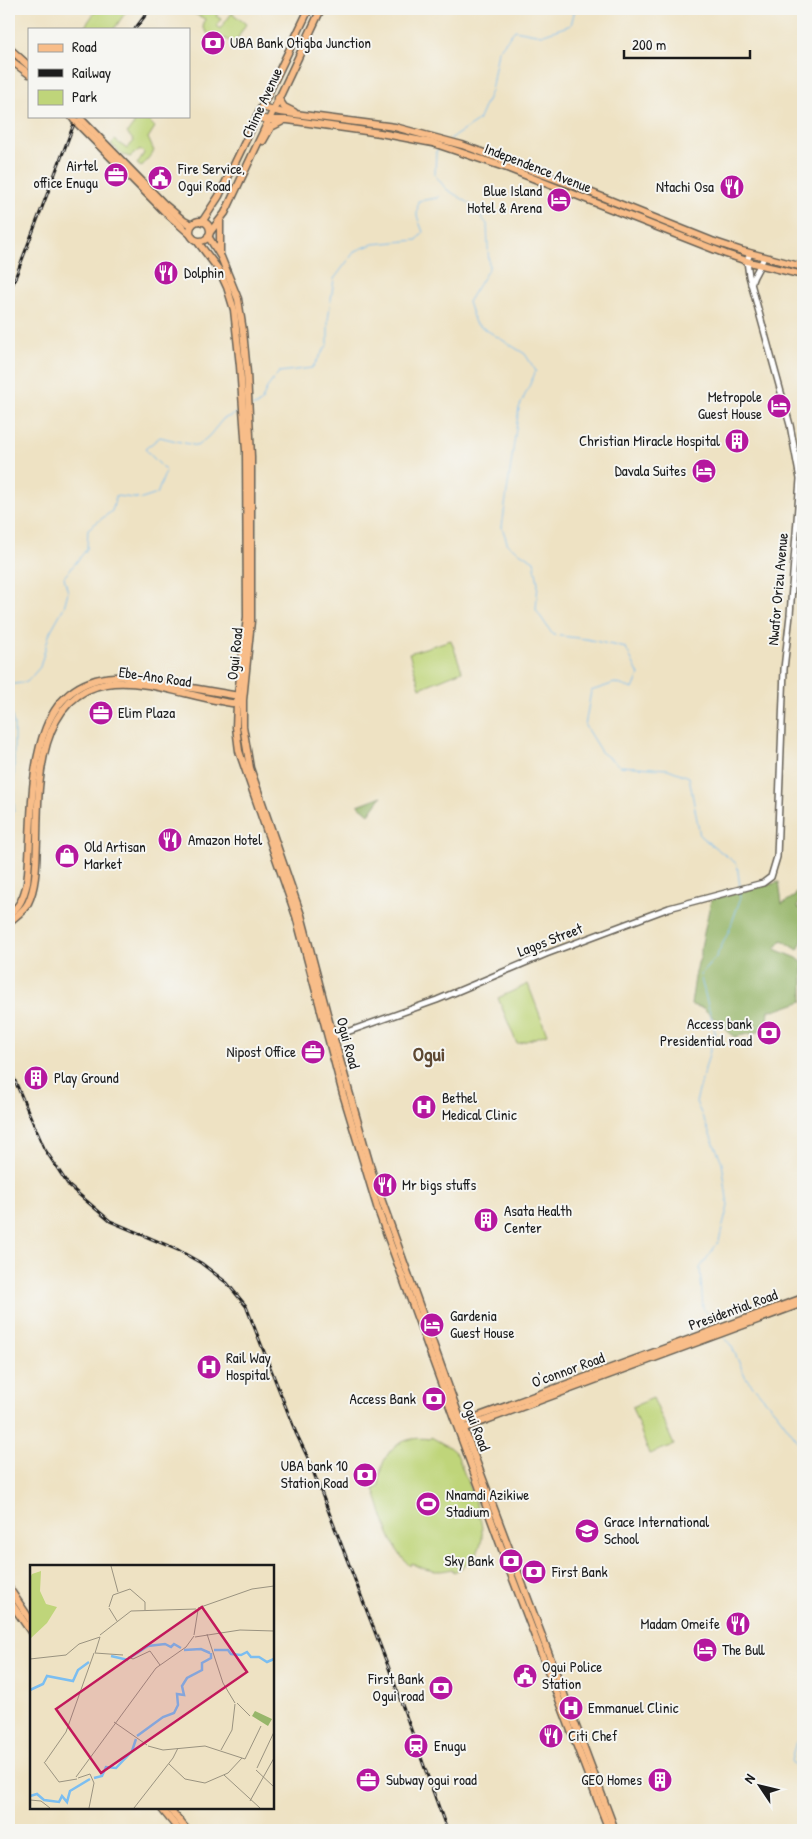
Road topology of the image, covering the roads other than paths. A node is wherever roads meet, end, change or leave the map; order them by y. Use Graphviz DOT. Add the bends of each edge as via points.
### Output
graph roads {
  1 [pos="308,9"];
  2 [pos="321,9"];
  3 [pos="9,48"];
  4 [pos="9,59"];
  5 [pos="28,65"];
  6 [pos="28,73"];
  7 [pos="278,98"];
  8 [pos="262,107"];
  9 [pos="273,110"];
  10 [pos="300,115"];
  11 [pos="257,117"];
  12 [pos="75,118"];
  13 [pos="268,120"];
  14 [pos="288,120"];
  15 [pos="438,140"];
  16 [pos="112,154"];
  17 [pos="249,161"];
  18 [pos="220,221"];
  19 [pos="202,222"];
  20 [pos="192,225"];
  21 [pos="210,234"];
  22 [pos="191,235"];
  23 [pos="197,241"];
  24 [pos="750,253"];
  25 [pos="764,257"];
  26 [pos="221,258"];
  27 [pos="747,261"];
  28 [pos="761,265"];
  29 [pos="803,267"];
  30 [pos="803,275"];
  31 [pos="751,284"];
  32 [pos="240,331"];
  33 [pos="240,700"];
  34 [pos="774,871"];
  35 [pos="9,914"];
  36 [pos="9,922"];
  37 [pos="331,1037"];
  38 [pos="803,1298"];
  39 [pos="803,1303"];
  40 [pos="730,1327"];
  41 [pos="671,1349"];
  42 [pos="458,1413"];
  43 [pos="474,1421"];
  44 [pos="460,1426"];
  45 [pos="467,1437"];
  46 [pos="9,1588"];
  47 [pos="9,1600"];
  48 [pos="30,1620"];
  49 [pos="30,1631"];
  50 [pos="162,1809"];
  51 [pos="170,1809"];
  52 [pos="179,1830"];
  53 [pos="186,1830"];
  54 [pos="609,1830"];
  55 [pos="615,1830"];
  1 -- 8 [label="main road, Chime Avenue"];
  2 -- 7 [label="main road, Chime Avenue"];
  3 -- 5 [label="main road"];
  4 -- 6 [label="main road"];
  7 -- 9 [label="main road, Chime Avenue"];
  7 -- 10 [label="main road" via="284,107"];
  8 -- 9 [label="main road, Independence Avenue"];
  8 -- 11 [label="main road, Chime Avenue"];
  9 -- 10 [label="main road, Independence Avenue"];
  9 -- 13 [label="main road, Chime Avenue"];
  10 -- 15 [label="main road, Independence Avenue" via="395,127"];
  11 -- 13 [label="main road, Independence Avenue"];
  11 -- 19 [label="main road, Chime Avenue" via="219,196"];
  12 -- 16 [label="main road"];
  13 -- 14 [label="main road, Independence Avenue"];
  13 -- 17 [label="main road, Chime Avenue"];
  14 -- 15 [label="main road, Independence Avenue"];
  14 -- 17 [label="main road" via="271,127"];
  15 -- 24 [label="main road, Independence Avenue" via="454,142"];
  15 -- 27 [label="main road, Independence Avenue" via="448,148"];
  16 -- 20 [label="main road" via="169,208"];
  16 -- 22 [label="main road" via="165,212"];
  17 -- 18 [label="main road, Chime Avenue"];
  18 -- 21 [label="main road, Chime Avenue"];
  18 -- 26 [label="main road"];
  19 -- 20 [label="main road"];
  19 -- 21 [label="main road" via="207,224"];
  20 -- 22 [label="main road"];
  21 -- 23 [label="main road"];
  21 -- 26 [label="main road, Ogui Road"];
  22 -- 23 [label="main road"];
  23 -- 32 [label="main road, Ogui Road" via="227,287"];
  24 -- 25 [label="main road, Independence Avenue"];
  24 -- 27 [label="street"];
  25 -- 28 [label="street"];
  25 -- 29 [label="main road, Independence Avenue"];
  26 -- 32 [label="main road, Ogui Road" via="238,299"];
  27 -- 28 [label="main road, Independence Avenue"];
  27 -- 31 [label="street, Nwafor Orizu Avenue"];
  28 -- 30 [label="main road, Independence Avenue"];
  28 -- 31 [label="street" via="755,271"];
  31 -- 34 [label="street, Nwafor Orizu Avenue" via="790,425 800,479 784,669"];
  32 -- 33 [label="main road, Ogui Road" via="249,468 247,617"];
  33 -- 35 [label="main road, Ebe-Ano Road" via="127,677 109,677 84,685 63,701 48,721 41,744 33,788 27,883 21,901"];
  33 -- 36 [label="main road, Ebe-Ano Road" via="121,683 92,688 70,703 54,723 45,752 32,892 23,911"];
  33 -- 37 [label="main road, Ogui Road" via="236,727 239,751 296,916"];
  34 -- 37 [label="street, Lagos Street" via="769,880 669,908 546,954 437,1000"];
  37 -- 42 [label="main road, Ogui Road" via="374,1179"];
  37 -- 44 [label="main road, Ogui Road" via="372,1191"];
  38 -- 40 [label="main road, Presidential Road"];
  39 -- 40 [label="main road, Presidential Road"];
  40 -- 41 [label="main road, Presidential Road"];
  41 -- 43 [label="main road, O'connor Road"];
  42 -- 43 [label="main road"];
  42 -- 44 [label="main road, Ogui Road"];
  43 -- 44 [label="main road, O'connor Road"];
  43 -- 45 [label="main road"];
  44 -- 45 [label="main road, Ogui Road"];
  44 -- 54 [label="main road, Ogui Road" via="514,1582"];
  45 -- 55 [label="main road, Ogui Road"];
  46 -- 48 [label="main road"];
  47 -- 49 [label="main road"];
  50 -- 52 [label="main road"];
  51 -- 53 [label="main road"];
}
